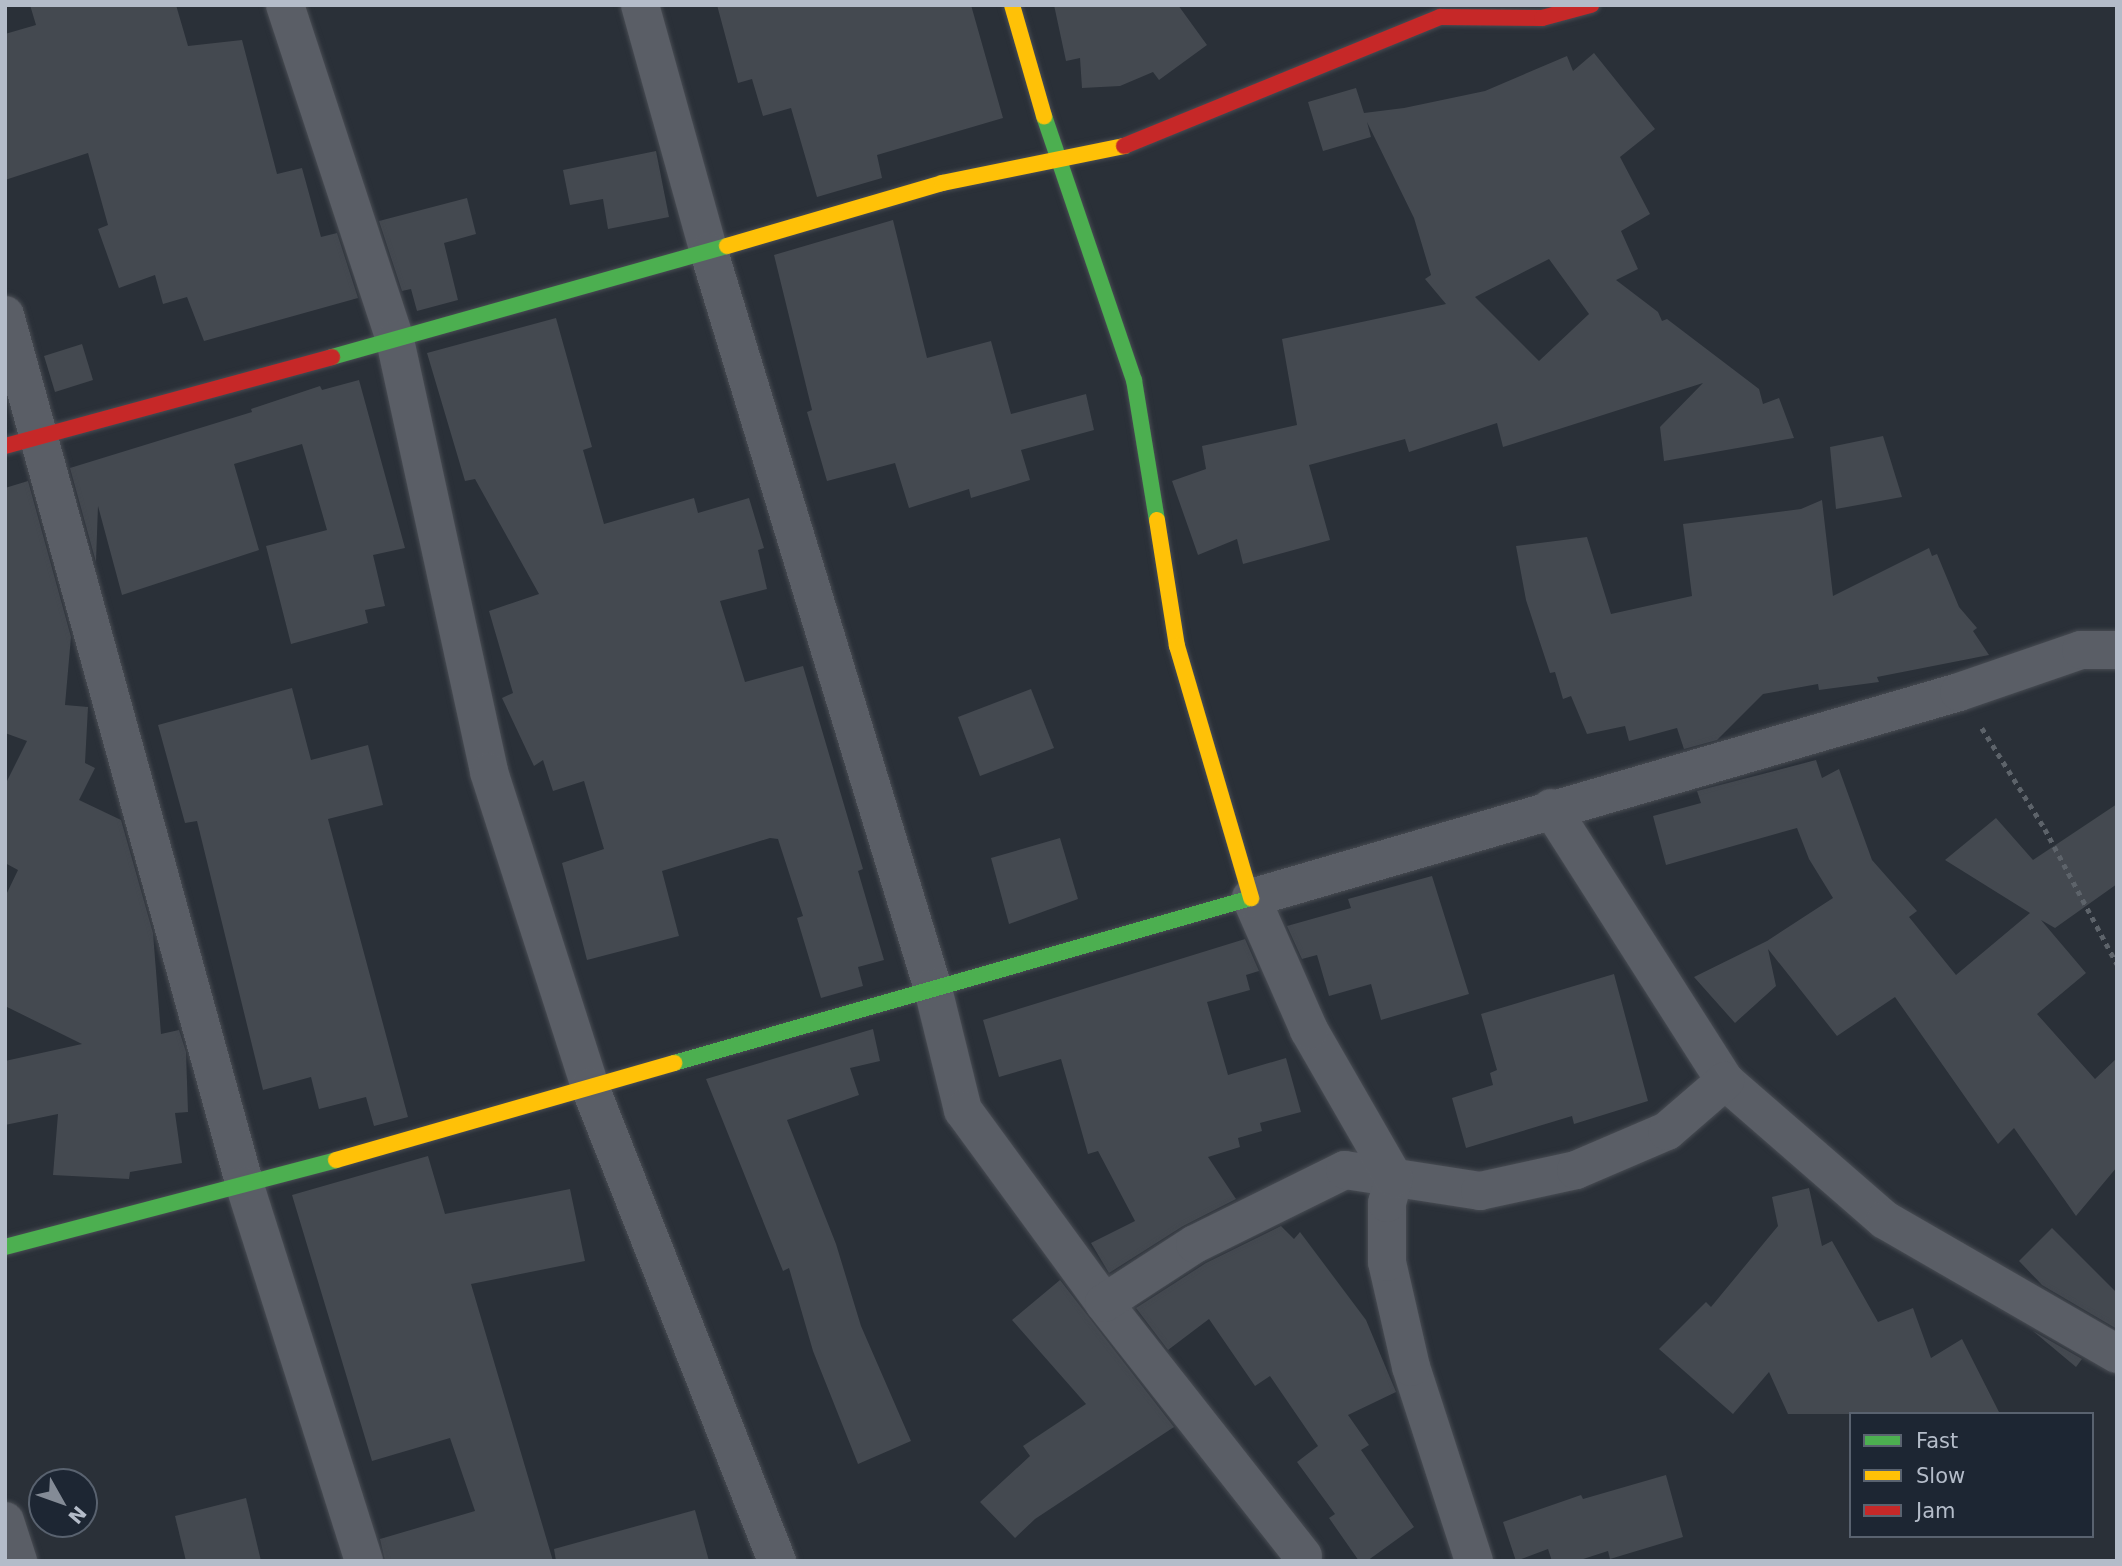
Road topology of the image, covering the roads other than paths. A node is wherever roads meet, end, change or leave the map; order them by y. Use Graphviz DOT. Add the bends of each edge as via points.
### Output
graph roads {
  1 [pos="285,5"];
  2 [pos="640,5"];
  3 [pos="1012,5"];
  4 [pos="1591,5"];
  5 [pos="1056,160"];
  6 [pos="709,252"];
  7 [pos="5,315"];
  8 [pos="395,341"];
  9 [pos="22,442"];
  10 [pos="2117,650"];
  11 [pos="1551,808"];
  12 [pos="1251,898"];
  13 [pos="933,989"];
  14 [pos="1725,1081"];
  15 [pos="590,1087"];
  16 [pos="1394,1178"];
  17 [pos="245,1186"];
  18 [pos="5,1247"];
  19 [pos="1104,1303"];
  20 [pos="2117,1354"];
  21 [pos="5,1521"];
  22 [pos="1303,1556"];
  23 [pos="18,1561"];
  24 [pos="364,1561"];
  25 [pos="777,1561"];
  26 [pos="1474,1561"];
  1 -- 8 [label="street"];
  2 -- 6 [label="street"];
  3 -- 5 [label="street"];
  4 -- 5 [label="street" via="1542,18 1440,18 1129,145"];
  5 -- 6 [label="street" via="942,183"];
  5 -- 12 [label="street" via="1134,380 1177,646"];
  6 -- 8 [label="street"];
  6 -- 13 [label="street"];
  7 -- 9 [label="street"];
  8 -- 9 [label="street"];
  8 -- 15 [label="street" via="489,772"];
  9 -- 17 [label="street"];
  10 -- 11 [label="street" via="2081,650 1959,692"];
  11 -- 12 [label="street"];
  11 -- 14 [label="street"];
  12 -- 13 [label="street"];
  12 -- 16 [label="street" via="1309,1030"];
  13 -- 15 [label="street"];
  13 -- 19 [label="street" via="963,1110"];
  14 -- 16 [label="street" via="1667,1131 1576,1170 1480,1191"];
  14 -- 20 [label="street" via="1885,1220"];
  15 -- 17 [label="street"];
  15 -- 25 [label="street"];
  16 -- 19 [label="street" via="1345,1170 1300,1189 1195,1244"];
  16 -- 26 [label="street" via="1387,1203 1387,1262 1411,1367"];
  17 -- 18 [label="street"];
  17 -- 24 [label="street"];
  19 -- 22 [label="street"];
  21 -- 23 [label="street"];
}
